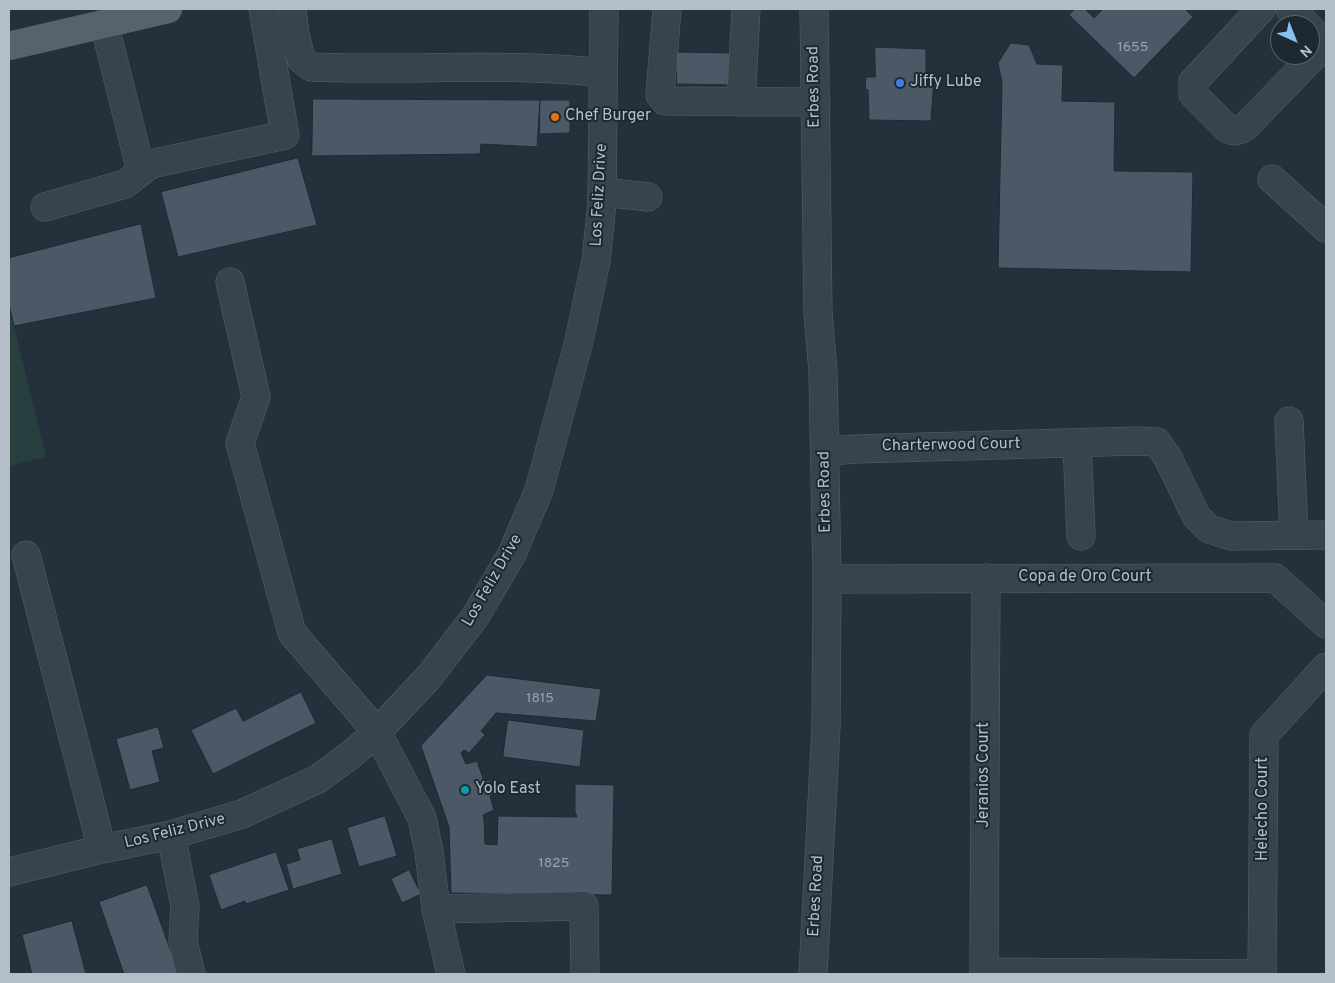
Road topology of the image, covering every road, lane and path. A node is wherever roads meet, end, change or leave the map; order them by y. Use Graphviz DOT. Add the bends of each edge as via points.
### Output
graph roads {
  1 [pos="263,9"];
  2 [pos="292,9"];
  3 [pos="604,9"];
  4 [pos="668,9"];
  5 [pos="746,9"];
  6 [pos="814,9"];
  7 [pos="1261,9"];
  8 [pos="157,10"];
  9 [pos="104,23"];
  10 [pos="9,46"];
  11 [pos="1305,65"];
  12 [pos="603,73"];
  13 [pos="742,102"];
  14 [pos="816,102"];
  15 [pos="141,171"];
  16 [pos="1272,179"];
  17 [pos="602,192"];
  18 [pos="648,197"];
  19 [pos="45,207"];
  20 [pos="1326,228"];
  21 [pos="230,282"];
  22 [pos="1289,421"];
  23 [pos="1077,443"];
  24 [pos="826,451"];
  25 [pos="1294,535"];
  26 [pos="1326,535"];
  27 [pos="1081,536"];
  28 [pos="26,555"];
  29 [pos="986,578"];
  30 [pos="827,579"];
  31 [pos="1326,624"];
  32 [pos="1326,667"];
  33 [pos="377,732"];
  34 [pos="171,835"];
  35 [pos="102,850"];
  36 [pos="9,872"];
  37 [pos="436,909"];
  38 [pos="191,974"];
  39 [pos="451,974"];
  40 [pos="585,974"];
  41 [pos="813,974"];
  42 [pos="1256,974"];
  43 [pos="1262,974"];
  1 -- 15 [label="street" via="285,135 151,164"];
  2 -- 12 [label="street" via="301,59 311,67 492,67"];
  3 -- 12 [label="street, Los Feliz Drive"];
  4 -- 13 [label="street" via="662,99"];
  5 -- 13 [label="street"];
  6 -- 14 [label="street, Erbes Road"];
  7 -- 11 [label="street" via="1193,82 1193,94 1234,131 1244,128"];
  8 -- 9 [label="main road"];
  9 -- 10 [label="main road"];
  9 -- 15 [label="street"];
  12 -- 17 [label="street, Los Feliz Drive"];
  13 -- 14 [label="street"];
  14 -- 24 [label="street, Erbes Road" via="818,313"];
  15 -- 19 [label="street" via="125,184"];
  16 -- 20 [label="street"];
  17 -- 18 [label="street"];
  17 -- 33 [label="street, Los Feliz Drive" via="596,261 578,345 538,490 512,554 475,617 428,678"];
  21 -- 33 [label="street" via="256,398 240,443 292,633"];
  22 -- 25 [label="street"];
  23 -- 24 [label="street, Charterwood Court"];
  23 -- 25 [label="street, Charterwood Court" via="1156,442 1168,458 1196,516 1209,529 1231,536"];
  23 -- 27 [label="street"];
  24 -- 30 [label="street, Erbes Road"];
  25 -- 26 [label="street, Charterwood Court"];
  28 -- 35 [label="street"];
  29 -- 30 [label="street, Copa de Oro Court"];
  29 -- 31 [label="street, Copa de Oro Court" via="1275,578"];
  29 -- 42 [label="street, Jeranios Court" via="984,972"];
  30 -- 41 [label="street, Erbes Road" via="826,727"];
  32 -- 43 [label="street, Helecho Court" via="1264,735"];
  33 -- 34 [label="street, Los Feliz Drive" via="318,779 242,814"];
  33 -- 37 [label="street" via="422,818"];
  34 -- 35 [label="street, Los Feliz Drive"];
  34 -- 38 [label="street" via="185,906 183,941"];
  35 -- 36 [label="street, Los Feliz Drive"];
  37 -- 39 [label="street"];
  37 -- 40 [label="street" via="584,906"];
}
